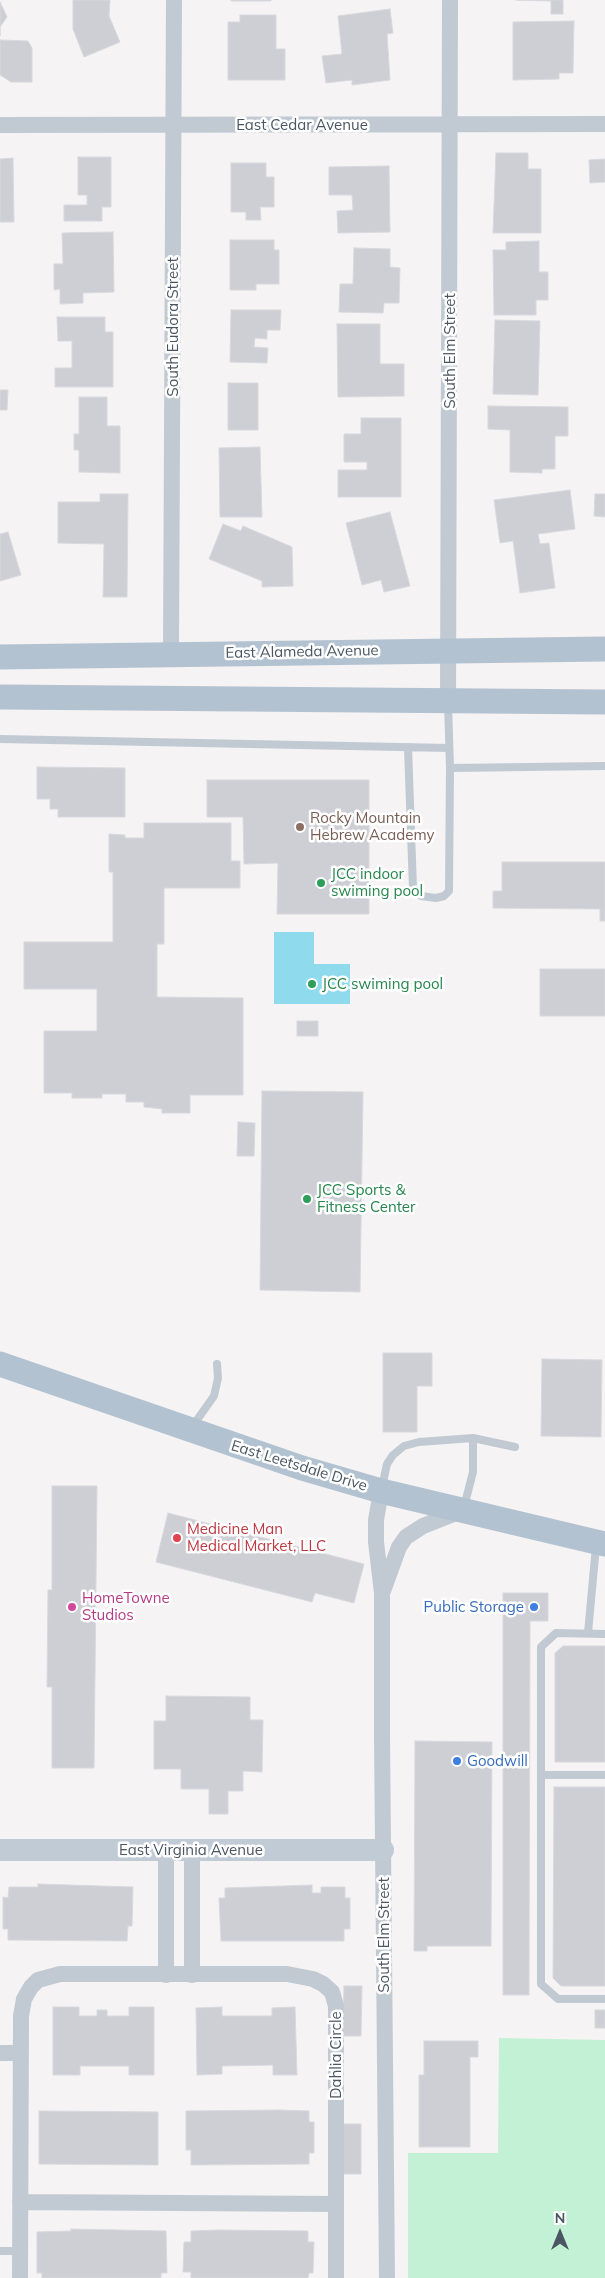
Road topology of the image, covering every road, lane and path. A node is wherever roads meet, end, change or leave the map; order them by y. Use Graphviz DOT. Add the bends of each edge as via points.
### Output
graph roads {
  1 [pos="174,0"];
  2 [pos="450,0"];
  3 [pos="450,124"];
  4 [pos="605,124"];
  5 [pos="0,125"];
  6 [pos="174,125"];
  7 [pos="605,649"];
  8 [pos="448,651"];
  9 [pos="171,653"];
  10 [pos="0,656"];
  11 [pos="0,697"];
  12 [pos="448,701"];
  13 [pos="605,702"];
  14 [pos="0,739"];
  15 [pos="408,747"];
  16 [pos="449,748"];
  17 [pos="605,766"];
  18 [pos="450,768"];
  19 [pos="0,1364"];
  20 [pos="217,1364"];
  21 [pos="190,1430"];
  22 [pos="473,1438"];
  23 [pos="515,1447"];
  24 [pos="381,1491"];
  25 [pos="463,1510"];
  26 [pos="601,1543"];
  27 [pos="382,1593"];
  28 [pos="588,1633"];
  29 [pos="605,1634"];
  30 [pos="541,1775"];
  31 [pos="605,1775"];
  32 [pos="166,1849"];
  33 [pos="192,1849"];
  34 [pos="0,1850"];
  35 [pos="383,1850"];
  36 [pos="166,1975"];
  37 [pos="192,1975"];
  38 [pos="605,1999"];
  39 [pos="0,2053"];
  40 [pos="20,2053"];
  41 [pos="20,2202"];
  42 [pos="336,2204"];
  43 [pos="0,2251"];
  44 [pos="20,2251"];
  45 [pos="20,2278"];
  46 [pos="336,2278"];
  47 [pos="387,2278"];
  1 -- 6 [label="street, South Eudora Street"];
  2 -- 3 [label="street, South Elm Street"];
  3 -- 4 [label="street, East Cedar Avenue"];
  3 -- 6 [label="street, East Cedar Avenue"];
  3 -- 8 [label="street, South Elm Street"];
  5 -- 6 [label="street, East Cedar Avenue"];
  6 -- 9 [label="street, South Eudora Street"];
  7 -- 8 [label="main road, East Alameda Avenue"];
  8 -- 9 [label="main road, East Alameda Avenue"];
  8 -- 12 [label="street, South Elm Street"];
  9 -- 10 [label="main road, East Alameda Avenue"];
  11 -- 12 [label="main road"];
  12 -- 13 [label="main road"];
  12 -- 16 [label="lane"];
  14 -- 15 [label="lane"];
  15 -- 16 [label="lane"];
  15 -- 18 [label="lane" via="413,888 421,896 436,898 449,891"];
  16 -- 18 [label="lane"];
  17 -- 18 [label="lane"];
  19 -- 21 [label="main road, East Leetsdale Drive"];
  20 -- 21 [label="lane" via="214,1396"];
  21 -- 24 [label="main road, East Leetsdale Drive"];
  22 -- 23 [label="lane"];
  22 -- 24 [label="lane" via="404,1446 387,1464"];
  22 -- 25 [label="lane" via="473,1472"];
  24 -- 25 [label="main road, East Leetsdale Drive"];
  24 -- 27 [label="street, South Elm Street" via="376,1542"];
  25 -- 26 [label="main road, East Leetsdale Drive"];
  25 -- 27 [label="street, South Elm Street" via="418,1528 406,1537"];
  26 -- 28 [label="lane"];
  27 -- 35 [label="street, South Elm Street"];
  28 -- 29 [label="lane"];
  28 -- 30 [label="lane" via="556,1633 541,1647"];
  30 -- 31 [label="lane"];
  30 -- 38 [label="lane" via="541,1984 558,1999"];
  32 -- 33 [label="street, East Virginia Avenue"];
  32 -- 34 [label="street, East Virginia Avenue"];
  32 -- 36 [label="street"];
  33 -- 35 [label="street, East Virginia Avenue"];
  33 -- 37 [label="street"];
  35 -- 47 [label="street, South Elm Street"];
  36 -- 37 [label="street, Dahlia Circle"];
  36 -- 40 [label="street, Dahlia Circle" via="60,1974 38,1980 24,1999"];
  37 -- 42 [label="street, Dahlia Circle" via="301,1976 323,1984 332,1992 336,2006"];
  39 -- 40 [label="street"];
  40 -- 41 [label="street, Dahlia Circle"];
  41 -- 42 [label="street"];
  41 -- 44 [label="street, Dahlia Circle"];
  42 -- 46 [label="street, Dahlia Circle"];
  43 -- 44 [label="lane"];
  44 -- 45 [label="street, Dahlia Circle"];
}
